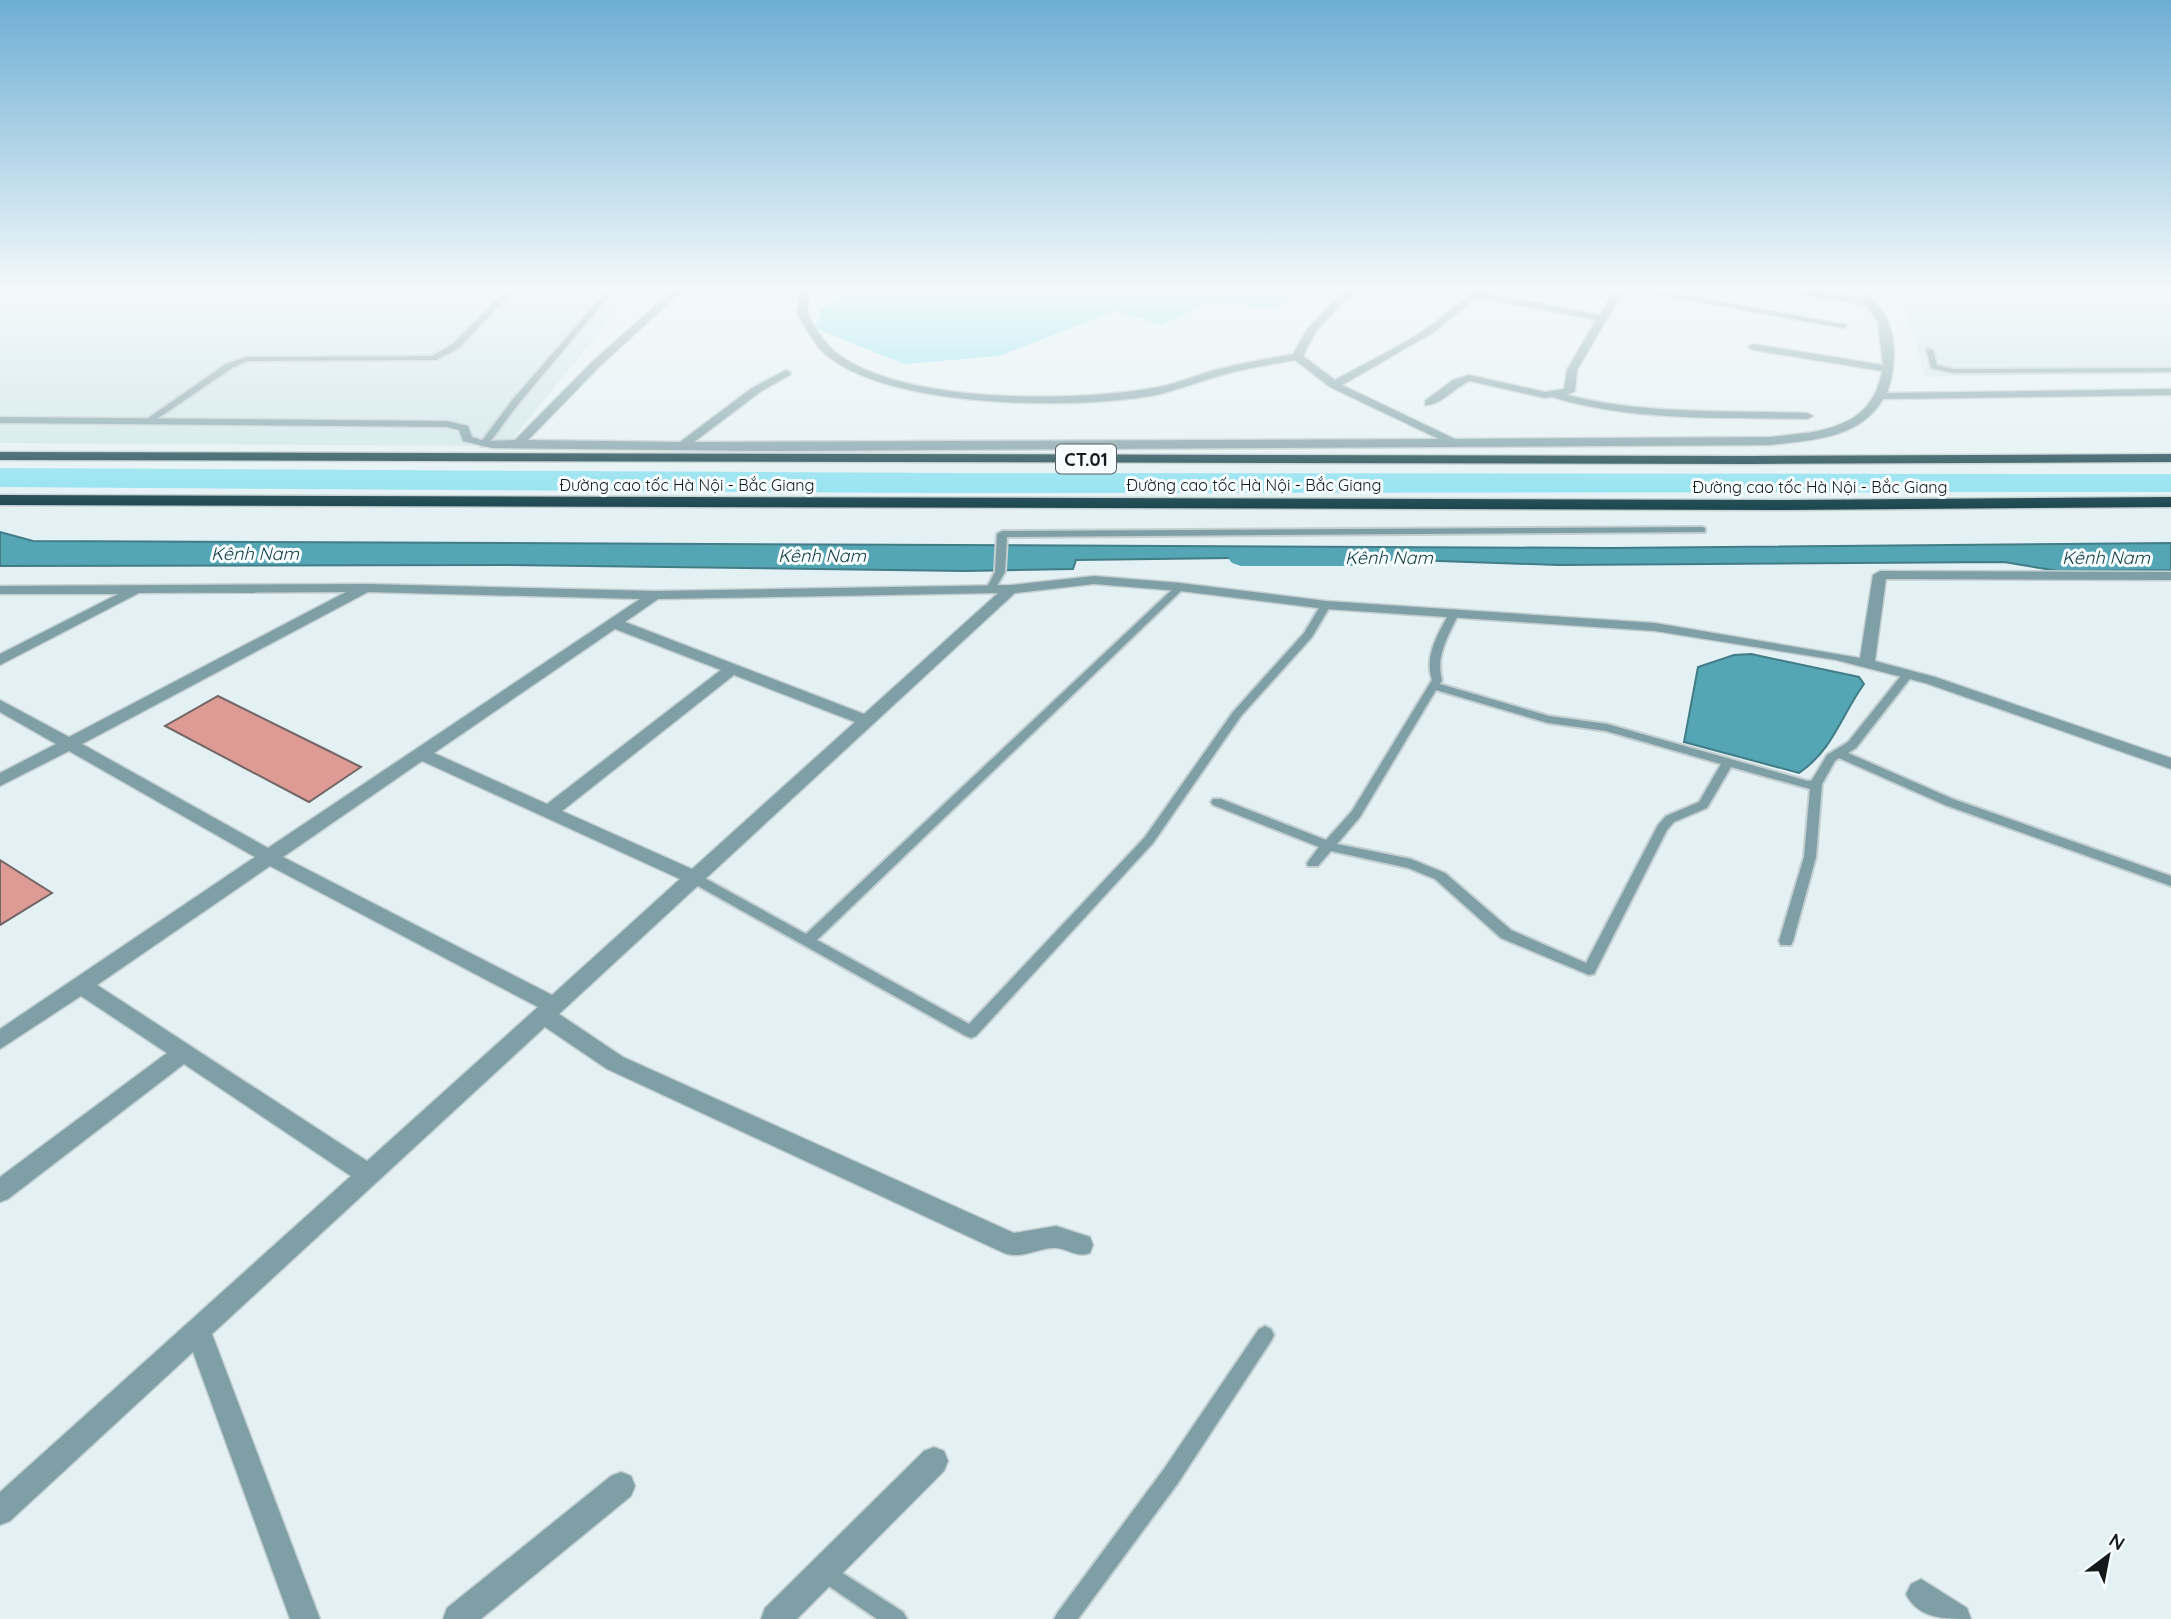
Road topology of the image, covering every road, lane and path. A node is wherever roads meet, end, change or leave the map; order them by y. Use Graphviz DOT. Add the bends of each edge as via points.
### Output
graph roads {
  1 [pos="230,366"];
  2 [pos="546,366"];
  3 [pos="594,366"];
  4 [pos="851,366"];
  5 [pos="1252,366"];
  6 [pos="1308,366"];
  7 [pos="1368,366"];
  8 [pos="1575,366"];
  9 [pos="1868,366"];
  10 [pos="1889,366"];
  11 [pos="1934,366"];
  12 [pos="1889,369"];
  13 [pos="2171,370"];
  14 [pos="786,373"];
  15 [pos="1334,385"];
  16 [pos="2171,392"];
  17 [pos="1556,395"];
  18 [pos="1882,396"];
  19 [pos="1429,402"];
  20 [pos="1807,416"];
  21 [pos="0,420"];
  22 [pos="148,421"];
  23 [pos="518,443"];
  24 [pos="1456,443"];
  25 [pos="484,444"];
  26 [pos="683,446"];
  27 [pos="0,456"];
  28 [pos="2171,457"];
  29 [pos="0,500"];
  30 [pos="2171,502"];
  31 [pos="1702,530"];
  32 [pos="2171,576"];
  33 [pos="1001,583"];
  34 [pos="1180,587"];
  35 [pos="367,588"];
  36 [pos="137,589"];
  37 [pos="0,590"];
  38 [pos="655,595"];
  39 [pos="1326,605"];
  40 [pos="1454,614"];
  41 [pos="614,623"];
  42 [pos="0,660"];
  43 [pos="1867,664"];
  44 [pos="732,669"];
  45 [pos="1908,674"];
  46 [pos="1433,686"];
  47 [pos="0,705"];
  48 [pos="866,721"];
  49 [pos="68,744"];
  50 [pos="1838,753"];
  51 [pos="421,754"];
  52 [pos="1728,762"];
  53 [pos="2171,764"];
  54 [pos="0,780"];
  55 [pos="1816,784"];
  56 [pos="1217,802"];
  57 [pos="548,812"];
  58 [pos="1328,846"];
  59 [pos="269,857"];
  60 [pos="1313,863"];
  61 [pos="694,878"];
  62 [pos="2171,881"];
  63 [pos="807,941"];
  64 [pos="1787,941"];
  65 [pos="81,985"];
  66 [pos="549,1011"];
  67 [pos="0,1040"];
  68 [pos="184,1052"];
  69 [pos="369,1175"];
  70 [pos="0,1191"];
  71 [pos="1081,1245"];
  72 [pos="198,1330"];
  73 [pos="1265,1335"];
  74 [pos="934,1461"];
  75 [pos="621,1486"];
  76 [pos="0,1511"];
  77 [pos="824,1571"];
  78 [pos="1921,1594"];
  79 [pos="304,1619"];
  80 [pos="457,1619"];
  81 [pos="776,1619"];
  82 [pos="896,1619"];
  83 [pos="1065,1619"];
  84 [pos="1956,1619"];
  1 -- 22 [label="lane"];
  2 -- 25 [label="lane"];
  3 -- 23 [label="street"];
  4 -- 5 [label="street" via="906,386 966,396 1040,400 1156,392"];
  6 -- 15 [label="street"];
  7 -- 15 [label="street"];
  8 -- 17 [label="street" via="1569,391"];
  9 -- 12 [label="street"];
  10 -- 12 [label="street"];
  11 -- 13 [label="lane" via="1953,371"];
  12 -- 18 [label="street"];
  14 -- 26 [label="street"];
  15 -- 24 [label="street"];
  16 -- 18 [label="street"];
  17 -- 19 [label="street" via="1469,378"];
  17 -- 20 [label="street" via="1593,405 1660,412"];
  18 -- 24 [label="street" via="1853,425 1821,435 1770,441"];
  21 -- 22 [label="street"];
  22 -- 25 [label="street" via="447,424 464,428 467,439"];
  23 -- 25 [label="street"];
  23 -- 26 [label="street"];
  24 -- 26 [label="street"];
  27 -- 28 [label="highway, Đường cao tốc Hà Nội - Bắc Giang / CT.01"];
  29 -- 30 [label="highway, Đường cao tốc Hà Nội - Bắc Giang"];
  31 -- 33 [label="lane" via="1002,534"];
  32 -- 43 [label="street" via="1881,575"];
  33 -- 34 [label="street" via="1094,580"];
  33 -- 38 [label="street"];
  33 -- 48 [label="street"];
  34 -- 39 [label="street"];
  34 -- 63 [label="lane"];
  35 -- 36 [label="street"];
  35 -- 38 [label="street"];
  35 -- 49 [label="street"];
  36 -- 37 [label="street"];
  36 -- 42 [label="street"];
  38 -- 41 [label="street"];
  39 -- 40 [label="street"];
  39 -- 63 [label="lane" via="1308,635 1237,715 1149,840 971,1032"];
  40 -- 43 [label="street" via="1655,627"];
  40 -- 46 [label="lane" via="1433,658 1437,680"];
  41 -- 44 [label="street"];
  41 -- 51 [label="street"];
  43 -- 45 [label="street"];
  44 -- 48 [label="street"];
  44 -- 57 [label="street"];
  45 -- 50 [label="lane" via="1852,745"];
  45 -- 53 [label="street"];
  46 -- 52 [label="lane"];
  46 -- 58 [label="lane" via="1356,814"];
  47 -- 49 [label="street"];
  48 -- 61 [label="street"];
  49 -- 54 [label="street"];
  49 -- 59 [label="street"];
  50 -- 55 [label="lane"];
  50 -- 62 [label="lane" via="1949,802"];
  51 -- 57 [label="street"];
  51 -- 59 [label="street"];
  52 -- 55 [label="lane"];
  52 -- 58 [label="lane" via="1703,806 1670,819 1662,828 1589,970 1506,934 1440,876 1411,864"];
  55 -- 64 [label="lane" via="1810,856"];
  56 -- 58 [label="lane"];
  57 -- 61 [label="street"];
  58 -- 60 [label="lane"];
  59 -- 65 [label="street"];
  59 -- 66 [label="street"];
  61 -- 63 [label="lane"];
  61 -- 66 [label="street"];
  65 -- 67 [label="street"];
  65 -- 68 [label="street"];
  66 -- 69 [label="street"];
  66 -- 71 [label="street" via="615,1063 1013,1245 1056,1237"];
  68 -- 69 [label="street"];
  68 -- 70 [label="street"];
  69 -- 72 [label="street"];
  72 -- 76 [label="street"];
  72 -- 79 [label="street"];
  73 -- 83 [label="lane" via="1171,1476"];
  74 -- 77 [label="street"];
  75 -- 80 [label="street"];
  77 -- 81 [label="street"];
  77 -- 82 [label="lane"];
  78 -- 84 [label="street"];
}
